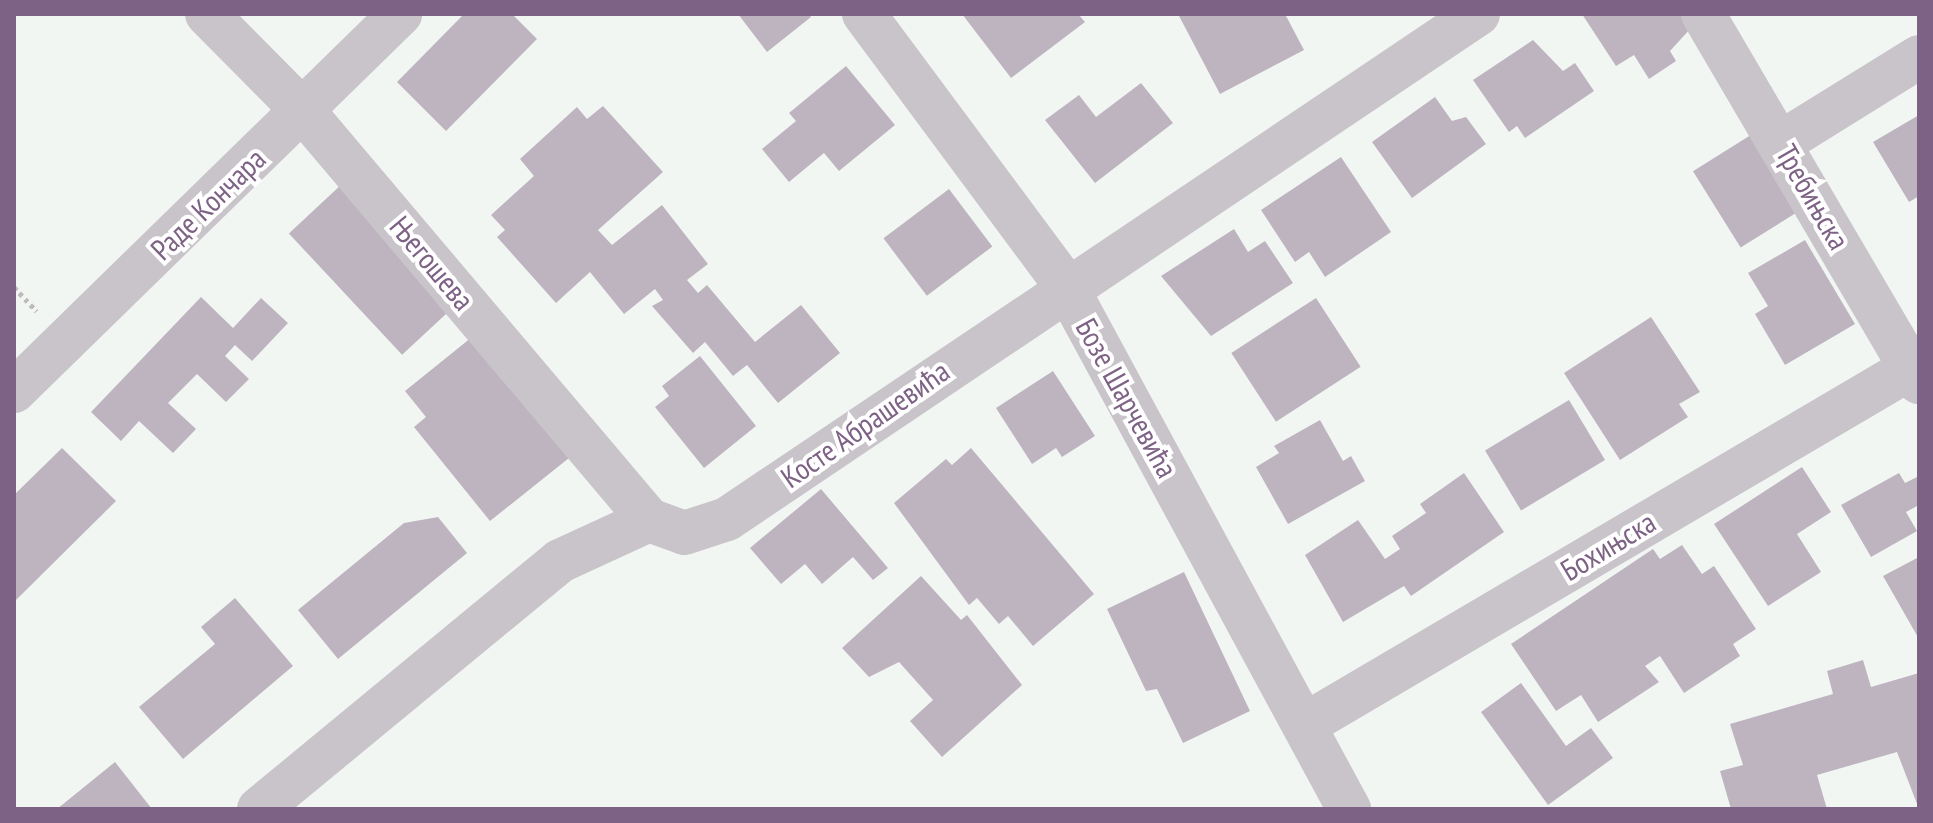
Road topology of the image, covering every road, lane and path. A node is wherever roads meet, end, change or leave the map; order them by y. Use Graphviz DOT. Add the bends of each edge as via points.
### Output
graph roads {
  1 [pos="207,14"];
  2 [pos="400,14"];
  3 [pos="864,14"];
  4 [pos="1478,14"];
  5 [pos="1703,14"];
  6 [pos="1919,57"];
  7 [pos="304,112"];
  8 [pos="1782,142"];
  9 [pos="1066,286"];
  10 [pos="1915,375"];
  11 [pos="14,391"];
  12 [pos="649,520"];
  13 [pos="1306,724"];
  14 [pos="259,809"];
  15 [pos="1349,809"];
  1 -- 7 [label="street, Његошева"];
  2 -- 7 [label="street, Раде Кончара"];
  3 -- 9 [label="street, Бозе Шарчевића"];
  4 -- 9 [label="street, Косте Абрашевића"];
  5 -- 8 [label="street, Требињска"];
  6 -- 8 [label="street"];
  7 -- 11 [label="street, Раде Кончара"];
  7 -- 12 [label="street, Његошева"];
  8 -- 10 [label="street, Требињска"];
  9 -- 12 [label="street, Косте Абрашевића" via="727,519 684,533"];
  9 -- 13 [label="street, Бозе Шарчевића"];
  10 -- 13 [label="street, Бохињска"];
  12 -- 14 [label="street" via="560,561"];
  13 -- 15 [label="street, Бозе Шарчевића"];
}
